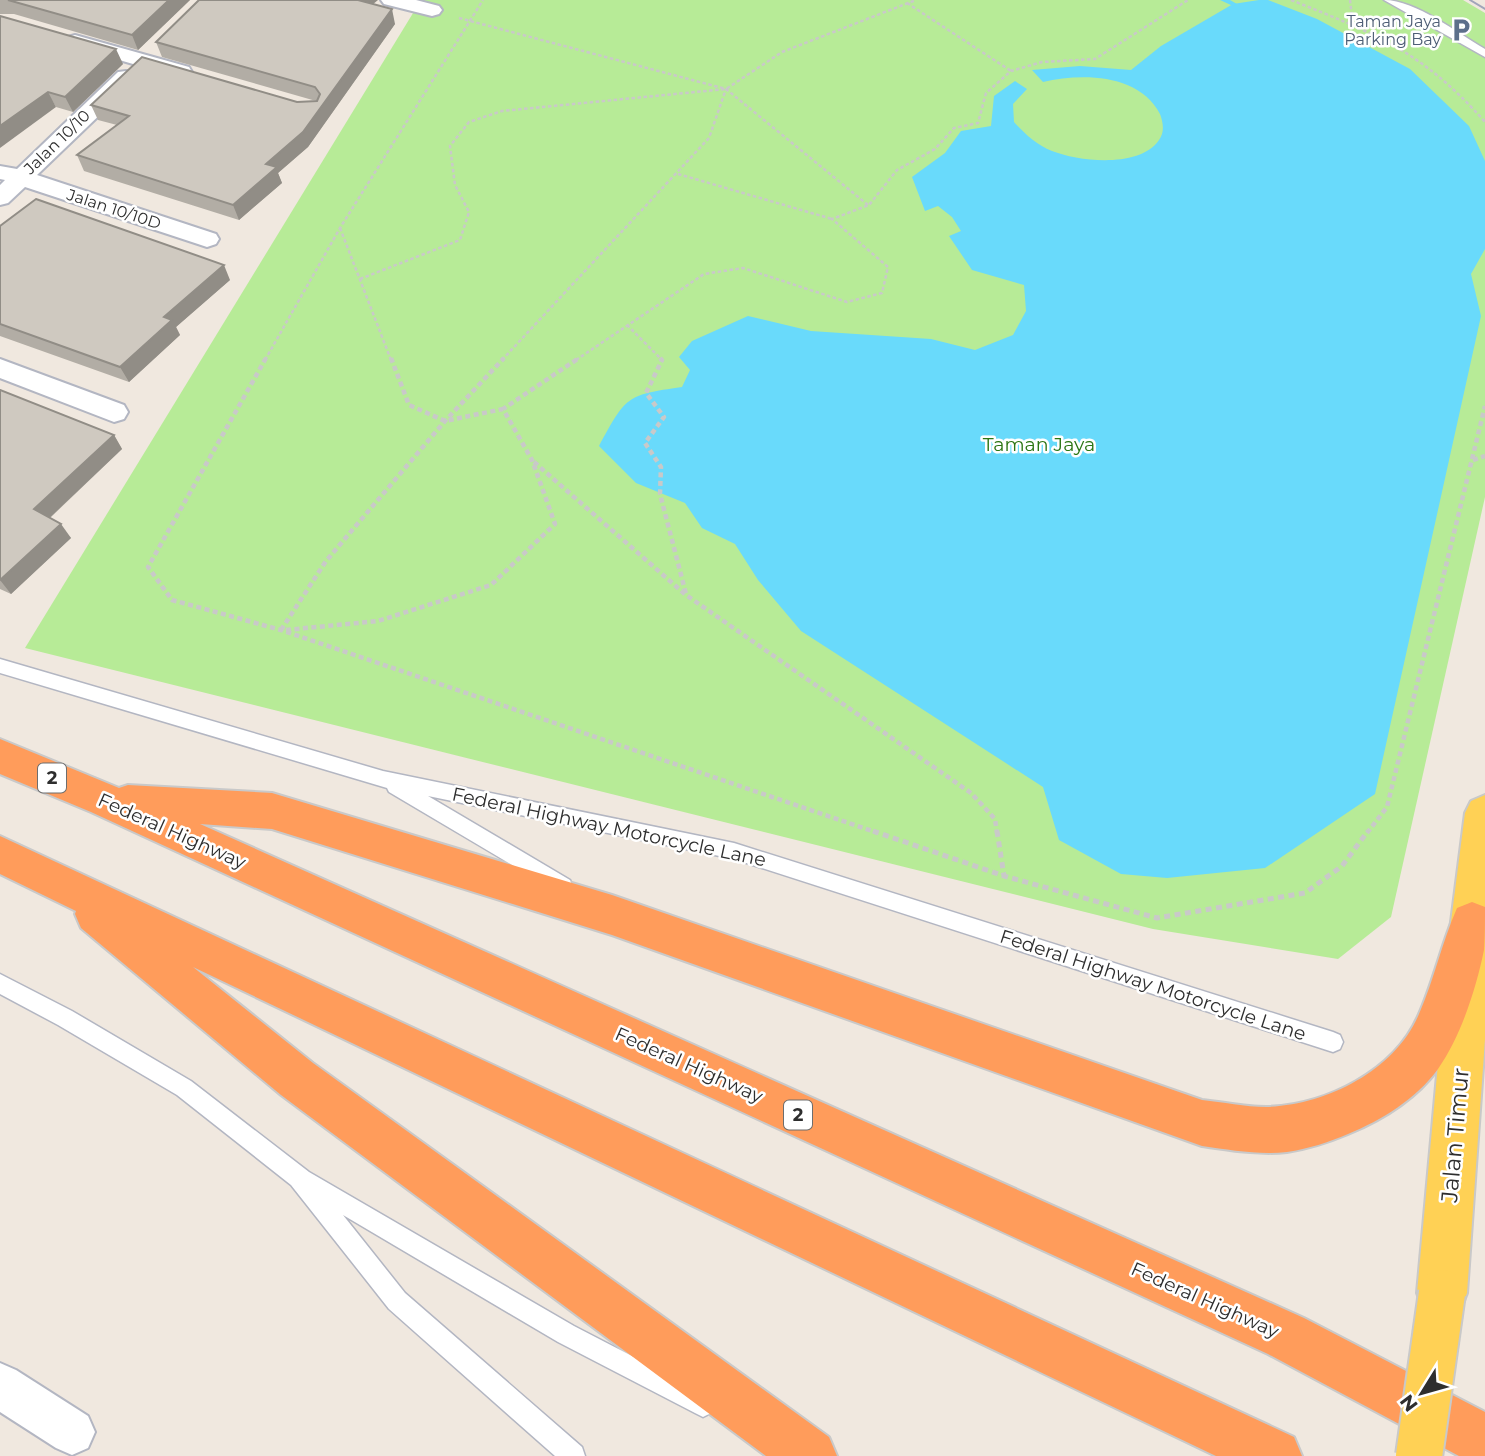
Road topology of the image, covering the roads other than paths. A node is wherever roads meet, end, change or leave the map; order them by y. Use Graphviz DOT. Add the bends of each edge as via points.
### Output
graph roads {
  1 [pos="391,0"];
  2 [pos="1389,0"];
  3 [pos="432,10"];
  4 [pos="56,35"];
  5 [pos="161,43"];
  6 [pos="1485,54"];
  7 [pos="143,60"];
  8 [pos="208,79"];
  9 [pos="10,174"];
  10 [pos="0,198"];
  11 [pos="207,239"];
  12 [pos="0,368"];
  13 [pos="114,412"];
  14 [pos="0,666"];
  15 [pos="0,756"];
  16 [pos="383,779"];
  17 [pos="104,800"];
  18 [pos="1485,813"];
  19 [pos="0,854"];
  20 [pos="51,876"];
  21 [pos="612,915"];
  22 [pos="1472,922"];
  23 [pos="0,984"];
  24 [pos="1333,1042"];
  25 [pos="299,1177"];
  26 [pos="0,1385"];
  27 [pos="72,1432"];
  28 [pos="1485,1441"];
  29 [pos="573,1456"];
  30 [pos="803,1456"];
  31 [pos="810,1456"];
  32 [pos="1275,1456"];
  33 [pos="1419,1456"];
  1 -- 3 [label="street"];
  2 -- 6 [label="lane"];
  4 -- 7 [label="street"];
  5 -- 7 [label="street, Jalan 10/10"];
  7 -- 8 [label="street"];
  7 -- 9 [label="street, Jalan 10/10"];
  9 -- 10 [label="street, Jalan 10/10"];
  9 -- 11 [label="street, Jalan 10/10D"];
  12 -- 13 [label="street"];
  14 -- 16 [label="lane, Federal Highway Motorcycle Lane"];
  15 -- 17 [label="highway, Federal Highway / 2"];
  16 -- 21 [label="lane"];
  16 -- 24 [label="lane, Federal Highway Motorcycle Lane" via="734,851"];
  17 -- 21 [label="highway" via="272,811"];
  17 -- 28 [label="highway, Federal Highway / 2" via="1286,1336"];
  18 -- 22 [label="main road, Jalan Timur"];
  19 -- 20 [label="highway"];
  20 -- 31 [label="highway" via="297,1079"];
  20 -- 32 [label="highway"];
  21 -- 22 [label="highway" via="1202,1123 1265,1130 1303,1128 1340,1115 1385,1089 1413,1062 1434,1035"];
  22 -- 33 [label="main road, Jalan Timur, bridge" via="1442,1293"];
  23 -- 25 [label="lane" via="184,1088"];
  25 -- 29 [label="lane" via="397,1301"];
  25 -- 30 [label="lane" via="566,1334"];
  26 -- 27 [label="street"];
}
